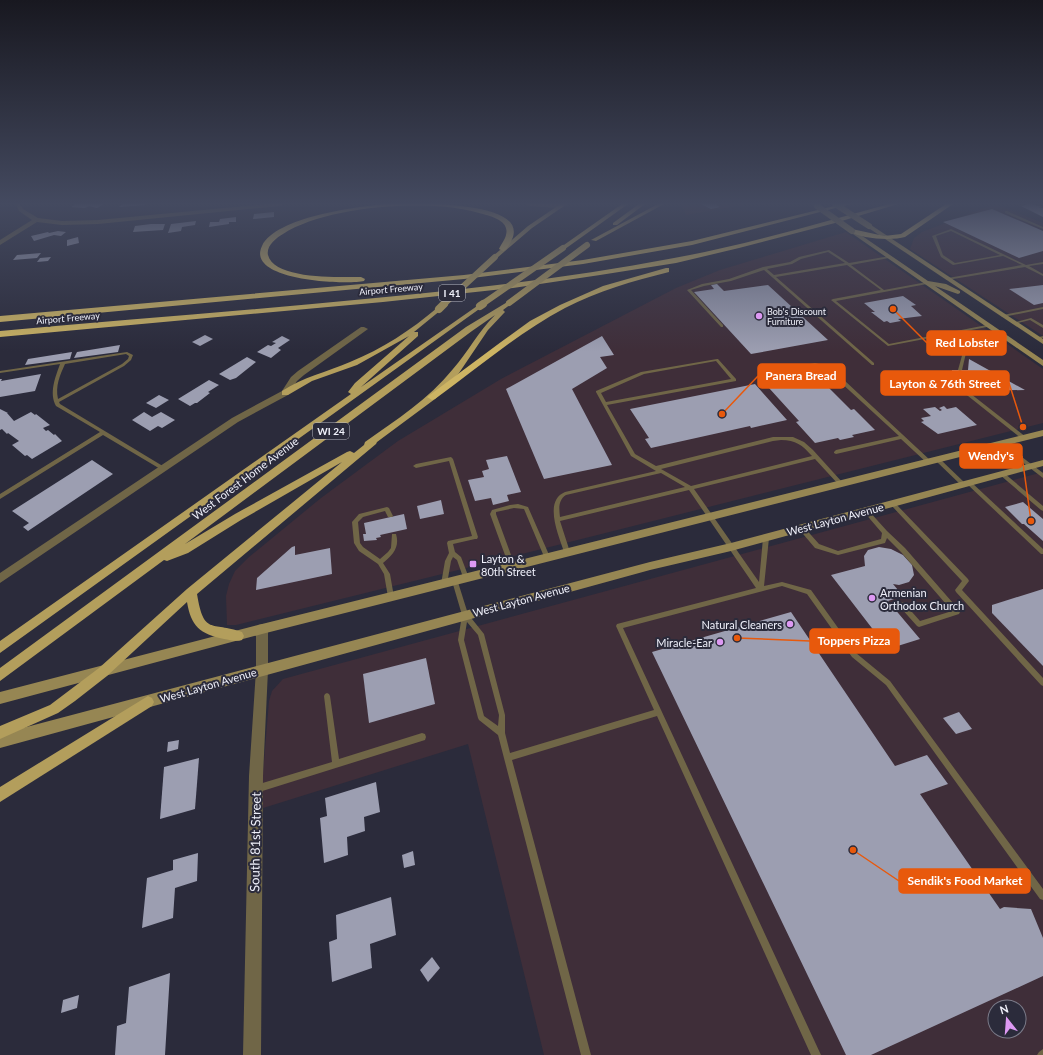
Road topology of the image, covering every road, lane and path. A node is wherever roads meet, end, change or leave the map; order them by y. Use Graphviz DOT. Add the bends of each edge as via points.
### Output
graph roads {
  1 [pos="264,253"];
  2 [pos="499,253"];
  3 [pos="556,253"];
  4 [pos="576,253"];
  5 [pos="636,253"];
  6 [pos="708,253"];
  7 [pos="731,253"];
  8 [pos="820,253"];
  9 [pos="832,253"];
  10 [pos="884,253"];
  11 [pos="911,253"];
  12 [pos="941,253"];
  13 [pos="1000,253"];
  14 [pos="1004,255"];
  15 [pos="889,257"];
  16 [pos="1043,263"];
  17 [pos="848,264"];
  18 [pos="899,264"];
  19 [pos="1026,266"];
  20 [pos="764,268"];
  21 [pos="1043,275"];
  22 [pos="773,276"];
  23 [pos="464,277"];
  24 [pos="948,279"];
  25 [pos="927,283"];
  26 [pos="884,291"];
  27 [pos="509,303"];
  28 [pos="1043,308"];
  29 [pos="1003,316"];
  30 [pos="0,319"];
  31 [pos="425,322"];
  32 [pos="1014,323"];
  33 [pos="722,326"];
  34 [pos="988,326"];
  35 [pos="1043,327"];
  36 [pos="364,329"];
  37 [pos="0,334"];
  38 [pos="1032,341"];
  39 [pos="964,353"];
  40 [pos="1043,356"];
  41 [pos="63,362"];
  42 [pos="873,364"];
  43 [pos="1043,364"];
  44 [pos="960,370"];
  45 [pos="0,372"];
  46 [pos="779,372"];
  47 [pos="961,378"];
  48 [pos="284,393"];
  49 [pos="432,397"];
  50 [pos="56,402"];
  51 [pos="343,403"];
  52 [pos="604,404"];
  53 [pos="104,432"];
  54 [pos="1043,433"];
  55 [pos="903,437"];
  56 [pos="1024,438"];
  57 [pos="372,442"];
  58 [pos="1002,444"];
  59 [pos="836,452"];
  60 [pos="816,457"];
  61 [pos="934,461"];
  62 [pos="1043,463"];
  63 [pos="416,466"];
  64 [pos="1030,467"];
  65 [pos="656,468"];
  66 [pos="164,469"];
  67 [pos="662,471"];
  68 [pos="1002,474"];
  69 [pos="1043,476"];
  70 [pos="840,483"];
  71 [pos="967,484"];
  72 [pos="692,488"];
  73 [pos="0,496"];
  74 [pos="894,504"];
  75 [pos="1043,509"];
  76 [pos="866,511"];
  77 [pos="390,516"];
  78 [pos="710,516"];
  79 [pos="558,520"];
  80 [pos="801,528"];
  81 [pos="885,533"];
  82 [pos="394,536"];
  83 [pos="766,538"];
  84 [pos="731,547"];
  85 [pos="567,552"];
  86 [pos="1043,552"];
  87 [pos="452,553"];
  88 [pos="547,558"];
  89 [pos="154,562"];
  90 [pos="380,562"];
  91 [pos="512,566"];
  92 [pos="0,579"];
  93 [pos="460,579"];
  94 [pos="444,584"];
  95 [pos="761,590"];
  96 [pos="191,592"];
  97 [pos="391,596"];
  98 [pos="902,605"];
  99 [pos="465,615"];
  100 [pos="262,629"];
  101 [pos="238,636"];
  102 [pos="0,648"];
  103 [pos="262,670"];
  104 [pos="103,672"];
  105 [pos="0,675"];
  106 [pos="1043,682"];
  107 [pos="327,696"];
  108 [pos="0,698"];
  109 [pos="148,702"];
  110 [pos="659,712"];
  111 [pos="0,733"];
  112 [pos="501,733"];
  113 [pos="422,737"];
  114 [pos="0,741"];
  115 [pos="508,757"];
  116 [pos="336,764"];
  117 [pos="256,789"];
  118 [pos="0,795"];
  119 [pos="1043,896"];
  120 [pos="252,1055"];
  121 [pos="586,1055"];
  122 [pos="816,1055"];
  1 -- 23 [label="highway" via="264,258 271,266 308,277 336,280"];
  2 -- 31 [label="main road, bridge"];
  3 -- 51 [label="main road, West Forest Home Avenue / WI 24, bridge"];
  4 -- 27 [label="main road, West Forest Home Avenue / WI 24, bridge"];
  5 -- 23 [label="highway, Airport Freeway / I 41"];
  6 -- 37 [label="highway, Airport Freeway / I 41" via="645,266 494,289"];
  7 -- 49 [label="highway" via="633,278 576,300 521,331"];
  8 -- 20 [label="lane" via="791,263"];
  9 -- 17 [label="lane"];
  10 -- 15 [label="main road"];
  11 -- 24 [label="main road"];
  12 -- 14 [label="lane" via="954,264"];
  13 -- 14 [label="lane"];
  14 -- 19 [label="lane"];
  15 -- 17 [label="lane"];
  15 -- 18 [label="main road"];
  16 -- 19 [label="lane"];
  17 -- 22 [label="lane"];
  17 -- 26 [label="lane"];
  18 -- 24 [label="main road" via="928,275"];
  18 -- 25 [label="main road"];
  19 -- 21 [label="lane"];
  19 -- 24 [label="lane"];
  20 -- 22 [label="lane"];
  20 -- 33 [label="lane" via="689,290"];
  22 -- 42 [label="lane"];
  23 -- 30 [label="highway, Airport Freeway / I 41"];
  24 -- 29 [label="main road"];
  25 -- 26 [label="lane"];
  25 -- 29 [label="main road" via="950,287 987,312"];
  25 -- 34 [label="main road"];
  26 -- 34 [label="lane" via="833,300 888,345"];
  27 -- 49 [label="main road" via="485,330 456,371"];
  27 -- 89 [label="main road, West Forest Home Avenue / WI 24" via="463,334"];
  28 -- 29 [label="lane"];
  29 -- 32 [label="main road"];
  31 -- 48 [label="main road" via="354,363"];
  31 -- 51 [label="main road" via="424,326 358,385"];
  32 -- 35 [label="lane" via="1032,319"];
  32 -- 38 [label="main road"];
  34 -- 38 [label="main road"];
  36 -- 48 [label="street" via="297,376"];
  38 -- 40 [label="main road"];
  38 -- 43 [label="main road"];
  39 -- 44 [label="lane"];
  41 -- 45 [label="lane"];
  41 -- 50 [label="lane" via="54,389"];
  41 -- 50 [label="lane" via="126,353 132,357 123,365"];
  46 -- 55 [label="lane" via="815,364 828,368"];
  47 -- 56 [label="lane" via="960,387"];
  48 -- 66 [label="street" via="235,420"];
  49 -- 57 [label="main road"];
  50 -- 53 [label="lane"];
  51 -- 102 [label="main road, West Forest Home Avenue / WI 24"];
  52 -- 52 [label="lane" via="657,394 734,380 717,360 643,373 598,392"];
  52 -- 65 [label="lane" via="633,455"];
  53 -- 66 [label="lane"];
  53 -- 73 [label="lane"];
  54 -- 56 [label="main road"];
  55 -- 59 [label="lane"];
  55 -- 61 [label="lane"];
  56 -- 58 [label="main road"];
  57 -- 89 [label="main road" via="184,550"];
  57 -- 96 [label="main road"];
  58 -- 61 [label="main road"];
  58 -- 64 [label="lane"];
  60 -- 65 [label="lane" via="806,445 789,437"];
  60 -- 70 [label="lane"];
  60 -- 72 [label="lane"];
  61 -- 70 [label="main road"];
  61 -- 71 [label="lane"];
  62 -- 64 [label="main road, West Layton Avenue"];
  63 -- 87 [label="lane" via="451,459 475,537 450,543"];
  64 -- 68 [label="main road, West Layton Avenue"];
  64 -- 69 [label="lane"];
  65 -- 67 [label="lane"];
  66 -- 92 [label="street"];
  67 -- 72 [label="lane"];
  67 -- 79 [label="lane" via="567,493 559,498 556,506"];
  68 -- 71 [label="main road, West Layton Avenue"];
  68 -- 75 [label="lane"];
  70 -- 78 [label="main road"];
  71 -- 74 [label="main road, West Layton Avenue"];
  71 -- 86 [label="lane"];
  72 -- 78 [label="lane"];
  72 -- 79 [label="lane"];
  74 -- 76 [label="main road, West Layton Avenue"];
  74 -- 106 [label="lane" via="966,581 958,590"];
  76 -- 80 [label="main road, West Layton Avenue"];
  76 -- 81 [label="lane"];
  77 -- 90 [label="lane" via="387,509 361,516 355,522 357,543 361,549"];
  78 -- 84 [label="lane"];
  78 -- 85 [label="main road"];
  79 -- 85 [label="lane"];
  80 -- 81 [label="lane" via="817,546 838,553 883,541"];
  80 -- 83 [label="main road, West Layton Avenue"];
  81 -- 98 [label="lane" via="957,612 919,624"];
  82 -- 90 [label="lane" via="395,545 392,552"];
  83 -- 84 [label="main road, West Layton Avenue"];
  83 -- 95 [label="lane"];
  84 -- 95 [label="lane"];
  84 -- 99 [label="main road, West Layton Avenue"];
  85 -- 88 [label="main road"];
  87 -- 93 [label="lane" via="459,559"];
  87 -- 94 [label="lane"];
  88 -- 91 [label="main road"];
  88 -- 91 [label="lane" via="526,508 512,506 494,511 493,514"];
  89 -- 105 [label="main road, West Forest Home Avenue / WI 24"];
  90 -- 97 [label="lane" via="387,574"];
  91 -- 93 [label="main road"];
  93 -- 94 [label="main road"];
  93 -- 99 [label="lane"];
  94 -- 97 [label="main road"];
  95 -- 110 [label="lane" via="619,626"];
  95 -- 119 [label="lane" via="782,584 808,592 854,655 888,683"];
  96 -- 101 [label="main road" via="193,610 204,629 213,633"];
  96 -- 104 [label="main road"];
  97 -- 100 [label="main road"];
  99 -- 103 [label="main road, West Layton Avenue"];
  99 -- 112 [label="lane" via="481,634 502,715"];
  99 -- 112 [label="lane" via="461,640 481,718"];
  100 -- 101 [label="main road"];
  100 -- 103 [label="street, South 81st Street"];
  101 -- 104 [label="main road"];
  103 -- 109 [label="main road, West Layton Avenue"];
  103 -- 117 [label="street, South 81st Street"];
  104 -- 108 [label="main road"];
  104 -- 111 [label="main road" via="54,709"];
  107 -- 116 [label="lane"];
  109 -- 114 [label="main road, West Layton Avenue"];
  109 -- 118 [label="main road"];
  110 -- 115 [label="lane"];
  110 -- 122 [label="lane"];
  112 -- 115 [label="lane"];
  113 -- 116 [label="lane"];
  115 -- 121 [label="lane"];
  116 -- 117 [label="lane"];
  117 -- 120 [label="street, South 81st Street"];
}
